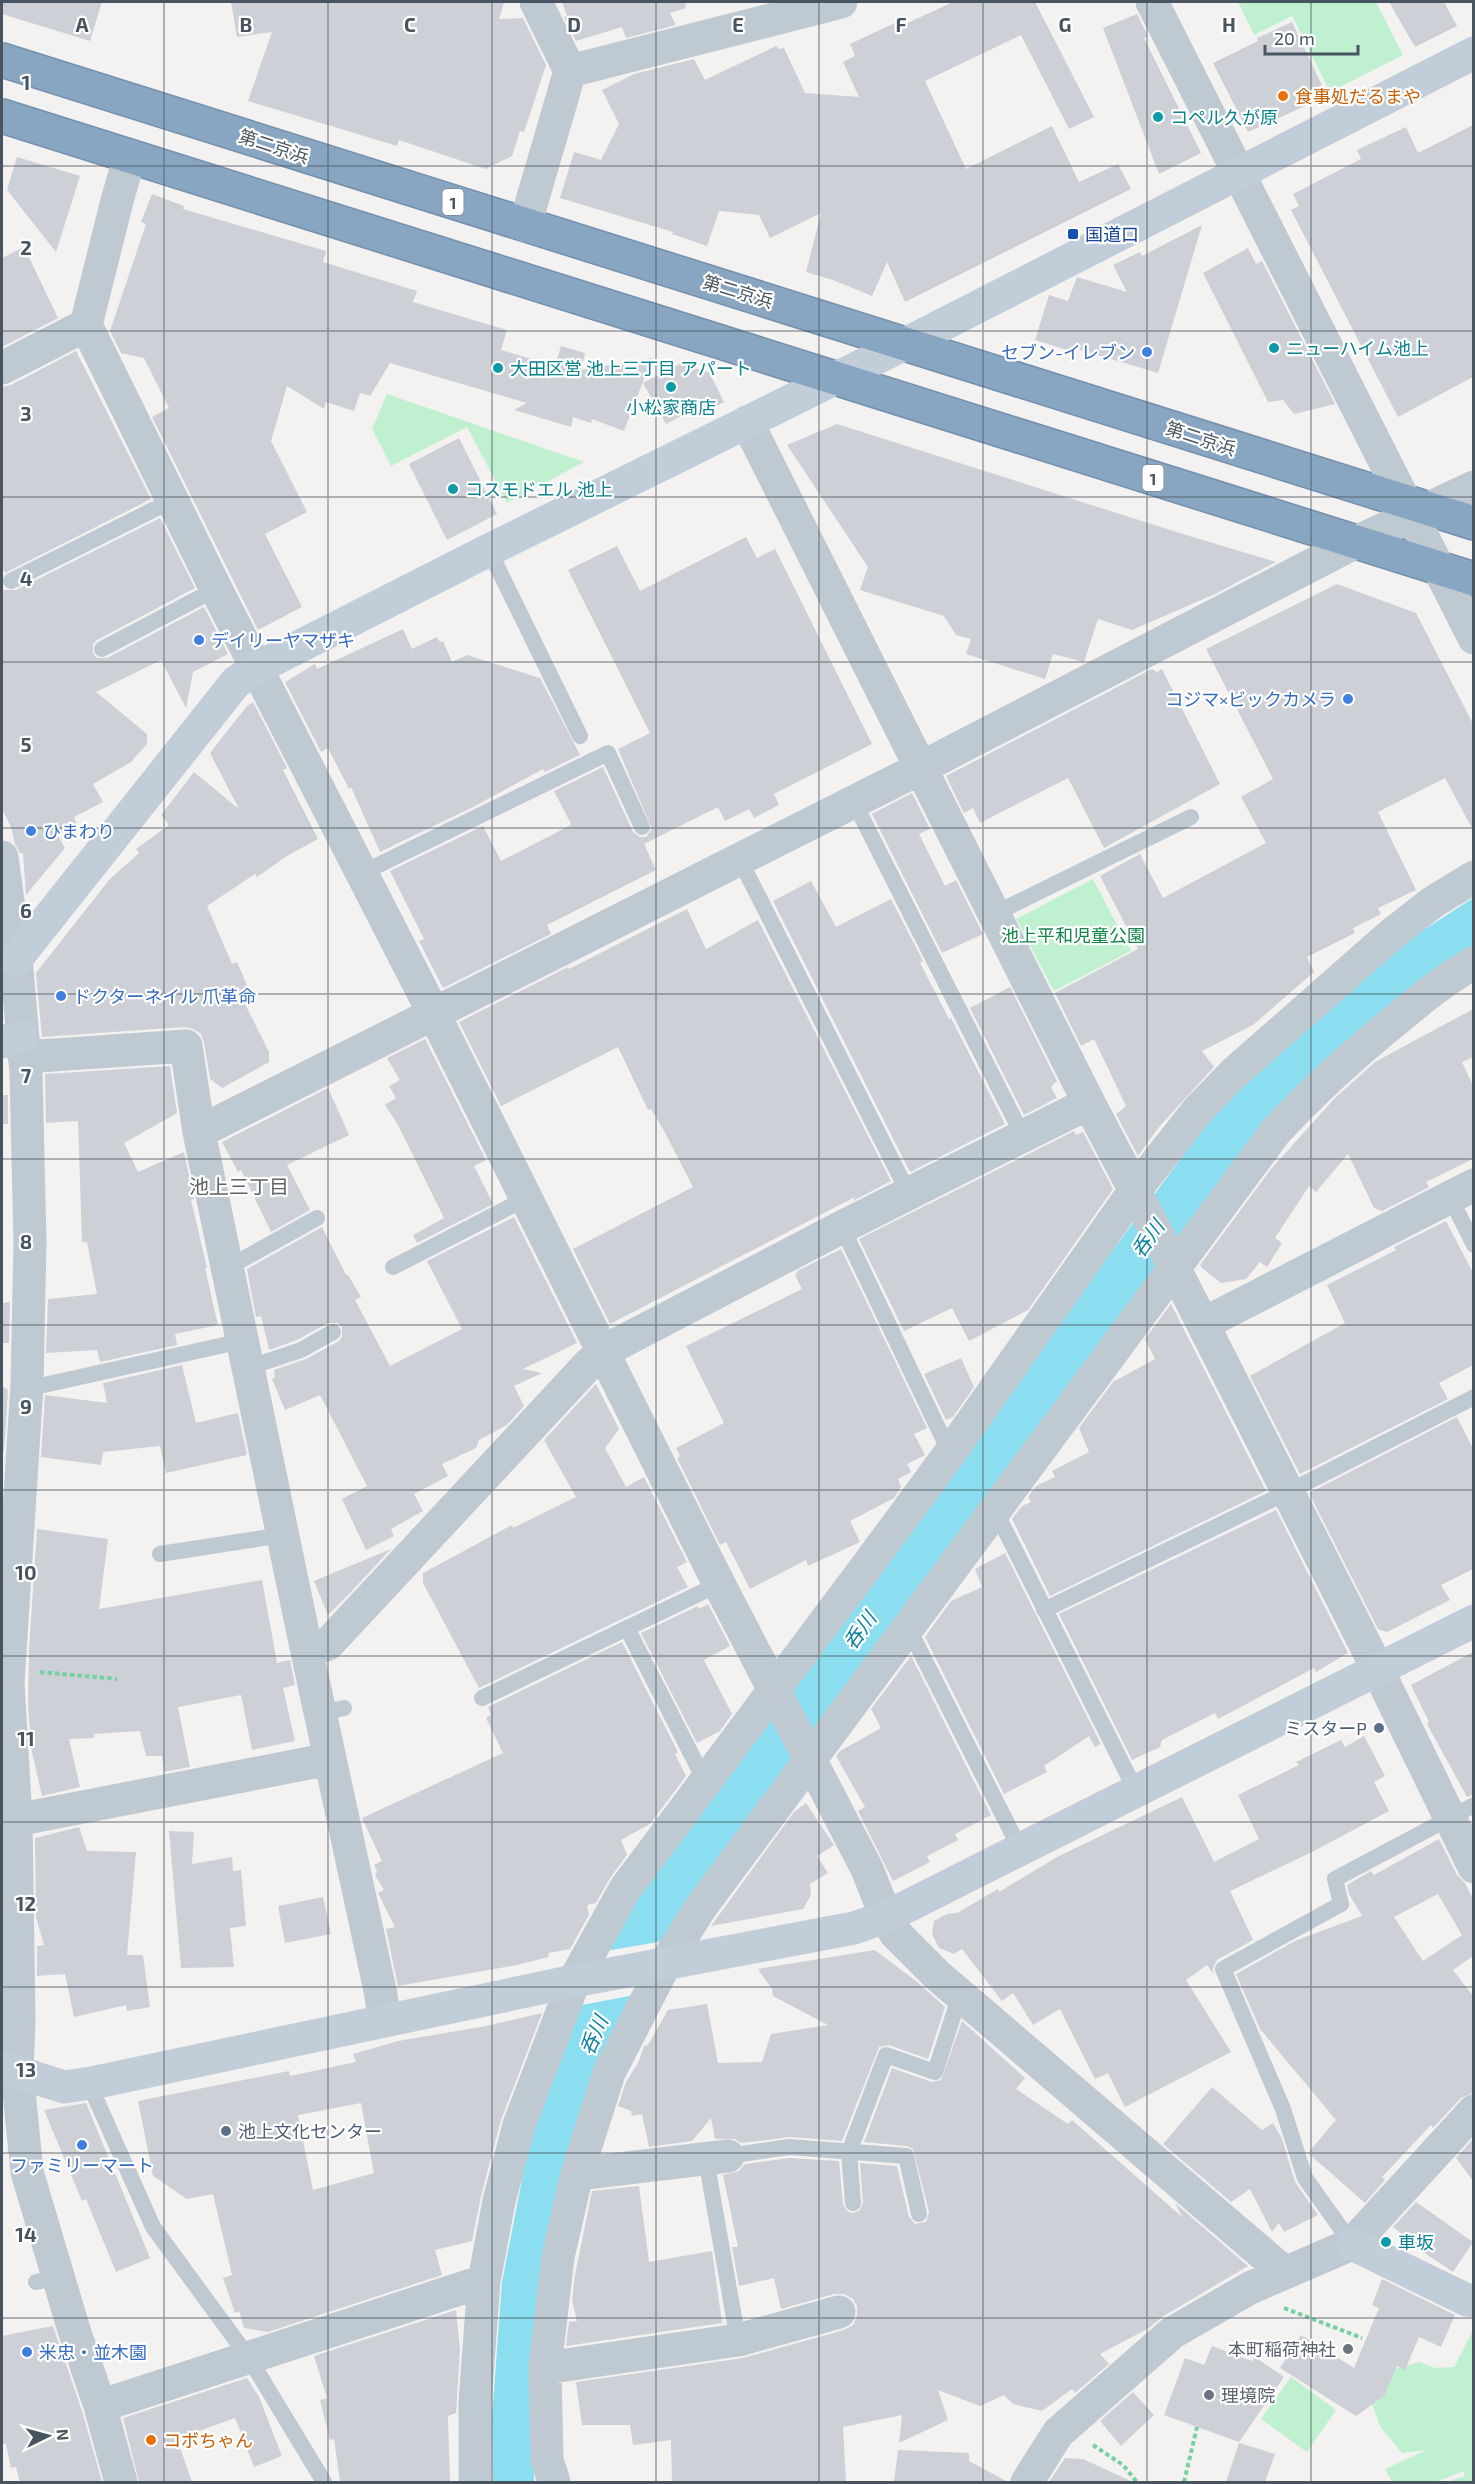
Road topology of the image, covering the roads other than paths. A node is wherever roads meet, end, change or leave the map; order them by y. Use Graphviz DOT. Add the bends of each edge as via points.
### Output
graph roads {
  1 [pos="536,2"];
  2 [pos="841,2"];
  3 [pos="1152,2"];
  4 [pos="1473,53"];
  5 [pos="2,60"];
  6 [pos="570,71"];
  7 [pos="2,116"];
  8 [pos="130,156"];
  9 [pos="1238,173"];
  10 [pos="525,225"];
  11 [pos="86,325"];
  12 [pos="904,344"];
  13 [pos="2,368"];
  14 [pos="832,379"];
  15 [pos="747,422"];
  16 [pos="1473,487"];
  17 [pos="173,500"];
  18 [pos="1414,509"];
  19 [pos="1473,523"];
  20 [pos="1356,542"];
  21 [pos="489,550"];
  22 [pos="1438,568"];
  23 [pos="1473,579"];
  24 [pos="11,581"];
  25 [pos="216,589"];
  26 [pos="1473,638"];
  27 [pos="102,649"];
  28 [pos="257,668"];
  29 [pos="580,736"];
  30 [pos="921,768"];
  31 [pos="854,802"];
  32 [pos="1191,817"];
  33 [pos="642,827"];
  34 [pos="2,857"];
  35 [pos="740,860"];
  36 [pos="362,873"];
  37 [pos="1473,877"];
  38 [pos="994,914"];
  39 [pos="16,959"];
  40 [pos="1473,963"];
  41 [pos="434,1014"];
  42 [pos="16,1046"];
  43 [pos="1089,1103"];
  44 [pos="199,1132"];
  45 [pos="1023,1136"];
  46 [pos="1462,1191"];
  47 [pos="909,1194"];
  48 [pos="1139,1197"];
  49 [pos="527,1198"];
  50 [pos="317,1218"];
  51 [pos="842,1227"];
  52 [pos="1473,1245"];
  53 [pos="1173,1264"];
  54 [pos="393,1267"];
  55 [pos="227,1268"];
  56 [pos="1203,1324"];
  57 [pos="333,1332"];
  58 [pos="604,1351"];
  59 [pos="245,1355"];
  60 [pos="27,1385"];
  61 [pos="1473,1397"];
  62 [pos="950,1453"];
  63 [pos="1288,1492"];
  64 [pos="995,1510"];
  65 [pos="282,1535"];
  66 [pos="160,1554"];
  67 [pos="719,1584"];
  68 [pos="1044,1610"];
  69 [pos="1473,1621"];
  70 [pos="908,1627"];
  71 [pos="627,1628"];
  72 [pos="307,1652"];
  73 [pos="1379,1670"];
  74 [pos="776,1692"];
  75 [pos="482,1698"];
  76 [pos="809,1757"];
  77 [pos="340,1774"];
  78 [pos="706,1783"];
  79 [pos="1136,1791"];
  80 [pos="1461,1811"];
  81 [pos="16,1820"];
  82 [pos="1020,1849"];
  83 [pos="1473,1867"];
  84 [pos="886,1917"];
  85 [pos="661,1965"];
  86 [pos="579,1980"];
  87 [pos="960,1995"];
  88 [pos="384,2020"];
  89 [pos="9,2070"];
  90 [pos="92,2083"];
  91 [pos="1473,2111"];
  92 [pos="849,2152"];
  93 [pos="717,2158"];
  94 [pos="577,2175"];
  95 [pos="852,2203"];
  96 [pos="919,2214"];
  97 [pos="1352,2244"];
  98 [pos="1284,2272"];
  99 [pos="484,2281"];
  100 [pos="1473,2301"];
  101 [pos="839,2312"];
  102 [pos="738,2340"];
  103 [pos="249,2358"];
  104 [pos="545,2368"];
  105 [pos="100,2406"];
  106 [pos="121,2482"];
  107 [pos="324,2482"];
  108 [pos="475,2482"];
  109 [pos="554,2482"];
  110 [pos="1027,2482"];
  1 -- 6 [label="street"];
  2 -- 6 [label="street"];
  3 -- 9 [label="street"];
  4 -- 9 [label="street"];
  5 -- 10 [label="highway, 第二京浜 / 1"];
  6 -- 10 [label="street"];
  7 -- 8 [label="highway, 1"];
  8 -- 11 [label="street"];
  8 -- 14 [label="highway, 1"];
  9 -- 12 [label="street"];
  9 -- 18 [label="street"];
  10 -- 12 [label="highway, 第二京浜 / 1"];
  11 -- 13 [label="street"];
  11 -- 17 [label="street"];
  12 -- 14 [label="street"];
  12 -- 18 [label="highway, 第二京浜 / 1"];
  14 -- 15 [label="street"];
  14 -- 20 [label="highway, 1"];
  15 -- 21 [label="street"];
  15 -- 30 [label="street"];
  16 -- 18 [label="street"];
  17 -- 24 [label="lane"];
  17 -- 25 [label="street"];
  18 -- 19 [label="highway, 第二京浜 / 1"];
  18 -- 20 [label="street"];
  18 -- 22 [label="street"];
  20 -- 22 [label="highway, 1"];
  20 -- 30 [label="street"];
  21 -- 28 [label="street"];
  21 -- 29 [label="lane"];
  22 -- 23 [label="highway, 1"];
  22 -- 26 [label="street"];
  25 -- 27 [label="lane"];
  25 -- 28 [label="street"];
  28 -- 36 [label="street"];
  28 -- 39 [label="street" via="236,682"];
  30 -- 31 [label="street"];
  30 -- 38 [label="street"];
  31 -- 35 [label="street"];
  31 -- 45 [label="lane"];
  32 -- 38 [label="lane"];
  33 -- 36 [label="lane" via="608,753"];
  34 -- 39 [label="street"];
  35 -- 41 [label="street"];
  35 -- 47 [label="lane"];
  36 -- 41 [label="street" via="406,972"];
  37 -- 48 [label="street" via="1392,934 1234,1073 1198,1110"];
  38 -- 43 [label="street"];
  39 -- 42 [label="street"];
  40 -- 53 [label="street" via="1416,1003 1316,1088 1276,1131"];
  41 -- 44 [label="street"];
  41 -- 49 [label="street"];
  42 -- 44 [label="street" via="186,1046"];
  42 -- 60 [label="street" via="30,1242"];
  43 -- 45 [label="street"];
  43 -- 48 [label="street"];
  44 -- 55 [label="street"];
  45 -- 47 [label="street"];
  46 -- 52 [label="lane"];
  46 -- 56 [label="street"];
  47 -- 51 [label="street"];
  48 -- 53 [label="street"];
  48 -- 62 [label="street"];
  49 -- 54 [label="lane"];
  49 -- 58 [label="street"];
  50 -- 55 [label="lane"];
  51 -- 58 [label="street"];
  51 -- 62 [label="lane"];
  53 -- 56 [label="street"];
  53 -- 64 [label="street"];
  55 -- 59 [label="street"];
  56 -- 63 [label="street"];
  57 -- 59 [label="lane" via="300,1350"];
  58 -- 67 [label="street"];
  58 -- 72 [label="street" via="328,1644"];
  59 -- 60 [label="lane"];
  59 -- 65 [label="street"];
  60 -- 81 [label="street" via="9,1670"];
  61 -- 63 [label="lane"];
  62 -- 74 [label="street"];
  63 -- 68 [label="lane"];
  63 -- 73 [label="street"];
  64 -- 68 [label="lane"];
  64 -- 70 [label="street"];
  65 -- 66 [label="lane"];
  65 -- 72 [label="street"];
  67 -- 71 [label="lane"];
  67 -- 74 [label="street"];
  68 -- 79 [label="lane"];
  69 -- 73 [label="street"];
  70 -- 76 [label="street"];
  70 -- 82 [label="lane"];
  71 -- 75 [label="lane"];
  71 -- 78 [label="lane"];
  72 -- 77 [label="street" via="332,1711"];
  73 -- 79 [label="street"];
  73 -- 80 [label="street"];
  74 -- 76 [label="street"];
  74 -- 78 [label="street"];
  76 -- 84 [label="street" via="867,1869"];
  76 -- 85 [label="street"];
  77 -- 81 [label="street"];
  77 -- 88 [label="street"];
  78 -- 86 [label="street" via="625,1889"];
  79 -- 82 [label="street"];
  80 -- 83 [label="street"];
  80 -- 97 [label="lane" via="1335,1879 1341,1904 1223,1969 1283,2109 1305,2178"];
  81 -- 89 [label="street" via="19,2021"];
  82 -- 84 [label="street"];
  84 -- 85 [label="street" via="855,1928"];
  84 -- 87 [label="street" via="895,1933"];
  85 -- 86 [label="street"];
  85 -- 94 [label="street" via="609,2073"];
  86 -- 88 [label="street"];
  86 -- 99 [label="street" via="519,2126 498,2201"];
  87 -- 92 [label="lane" via="935,2072 886,2055"];
  87 -- 98 [label="street"];
  88 -- 90 [label="street"];
  89 -- 90 [label="street" via="64,2087"];
  89 -- 105 [label="street" via="47,2280"];
  90 -- 103 [label="lane" via="153,2226"];
  91 -- 97 [label="street"];
  92 -- 93 [label="lane" via="789,2147"];
  92 -- 95 [label="lane"];
  92 -- 96 [label="lane" via="906,2156"];
  93 -- 94 [label="street"];
  93 -- 102 [label="lane"];
  94 -- 104 [label="street" via="558,2257"];
  97 -- 98 [label="street"];
  97 -- 100 [label="street"];
  98 -- 110 [label="street" via="1172,2333 1058,2433"];
  99 -- 103 [label="street"];
  99 -- 108 [label="street" via="475,2402"];
  101 -- 102 [label="street"];
  102 -- 104 [label="street"];
  103 -- 105 [label="street"];
  103 -- 107 [label="lane"];
  104 -- 109 [label="street" via="547,2460"];
  105 -- 106 [label="street"];
}
